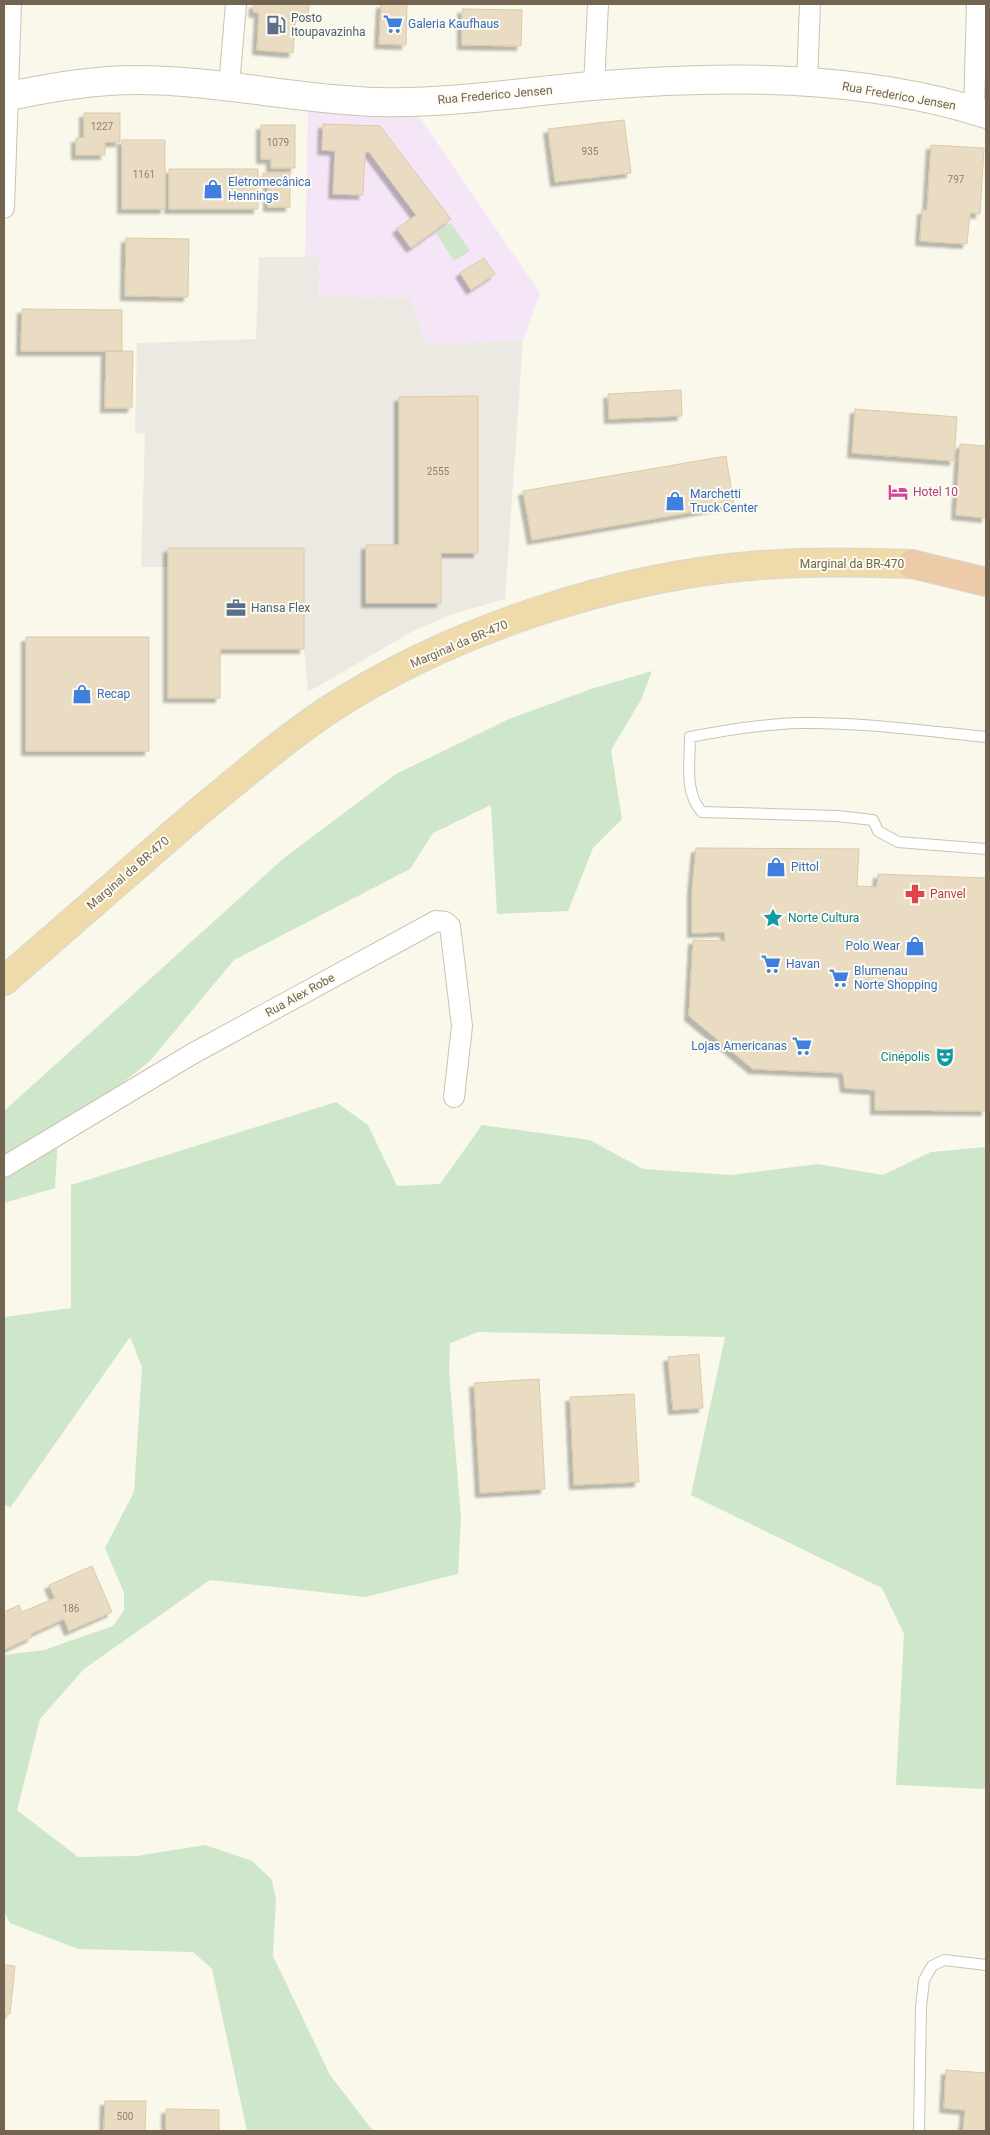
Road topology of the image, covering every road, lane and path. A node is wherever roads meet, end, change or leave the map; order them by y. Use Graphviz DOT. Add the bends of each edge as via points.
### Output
graph roads {
  1 [pos="11,4"];
  2 [pos="236,4"];
  3 [pos="598,4"];
  4 [pos="810,4"];
  5 [pos="977,4"];
  6 [pos="807,82"];
  7 [pos="229,86"];
  8 [pos="594,86"];
  9 [pos="6,97"];
  10 [pos="980,112"];
  11 [pos="4,208"];
  12 [pos="912,564"];
  13 [pos="986,572"];
  14 [pos="986,582"];
  15 [pos="986,737"];
  16 [pos="986,849"];
  17 [pos="4,979"];
  18 [pos="454,1097"];
  19 [pos="4,1167"];
  20 [pos="986,1965"];
  21 [pos="919,2131"];
  1 -- 9 [label="street"];
  2 -- 7 [label="street"];
  3 -- 8 [label="street"];
  4 -- 6 [label="street"];
  5 -- 10 [label="street"];
  6 -- 8 [label="main road, Rua Frederico Jensen" via="742,80"];
  6 -- 10 [label="main road, Rua Frederico Jensen" via="879,90"];
  7 -- 8 [label="main road, Rua Frederico Jensen" via="314,98 380,102 452,100"];
  7 -- 9 [label="main road, Rua Frederico Jensen" via="138,80 86,82"];
  9 -- 11 [label="street"];
  12 -- 13 [label="highway, Marginal da BR-470"];
  12 -- 14 [label="highway"];
  12 -- 17 [label="highway, Marginal da BR-470" via="814,563 710,571 602,593 552,607 438,651 348,698 265,756"];
  15 -- 16 [label="lane" via="895,727 800,723 690,737 690,794 702,812 873,820 878,831 898,842"];
  18 -- 19 [label="street, Rua Alex Robe" via="462,1026 450,926 436,921 192,1054"];
  20 -- 21 [label="lane" via="944,1960 932,1966 924,1980"];
}
